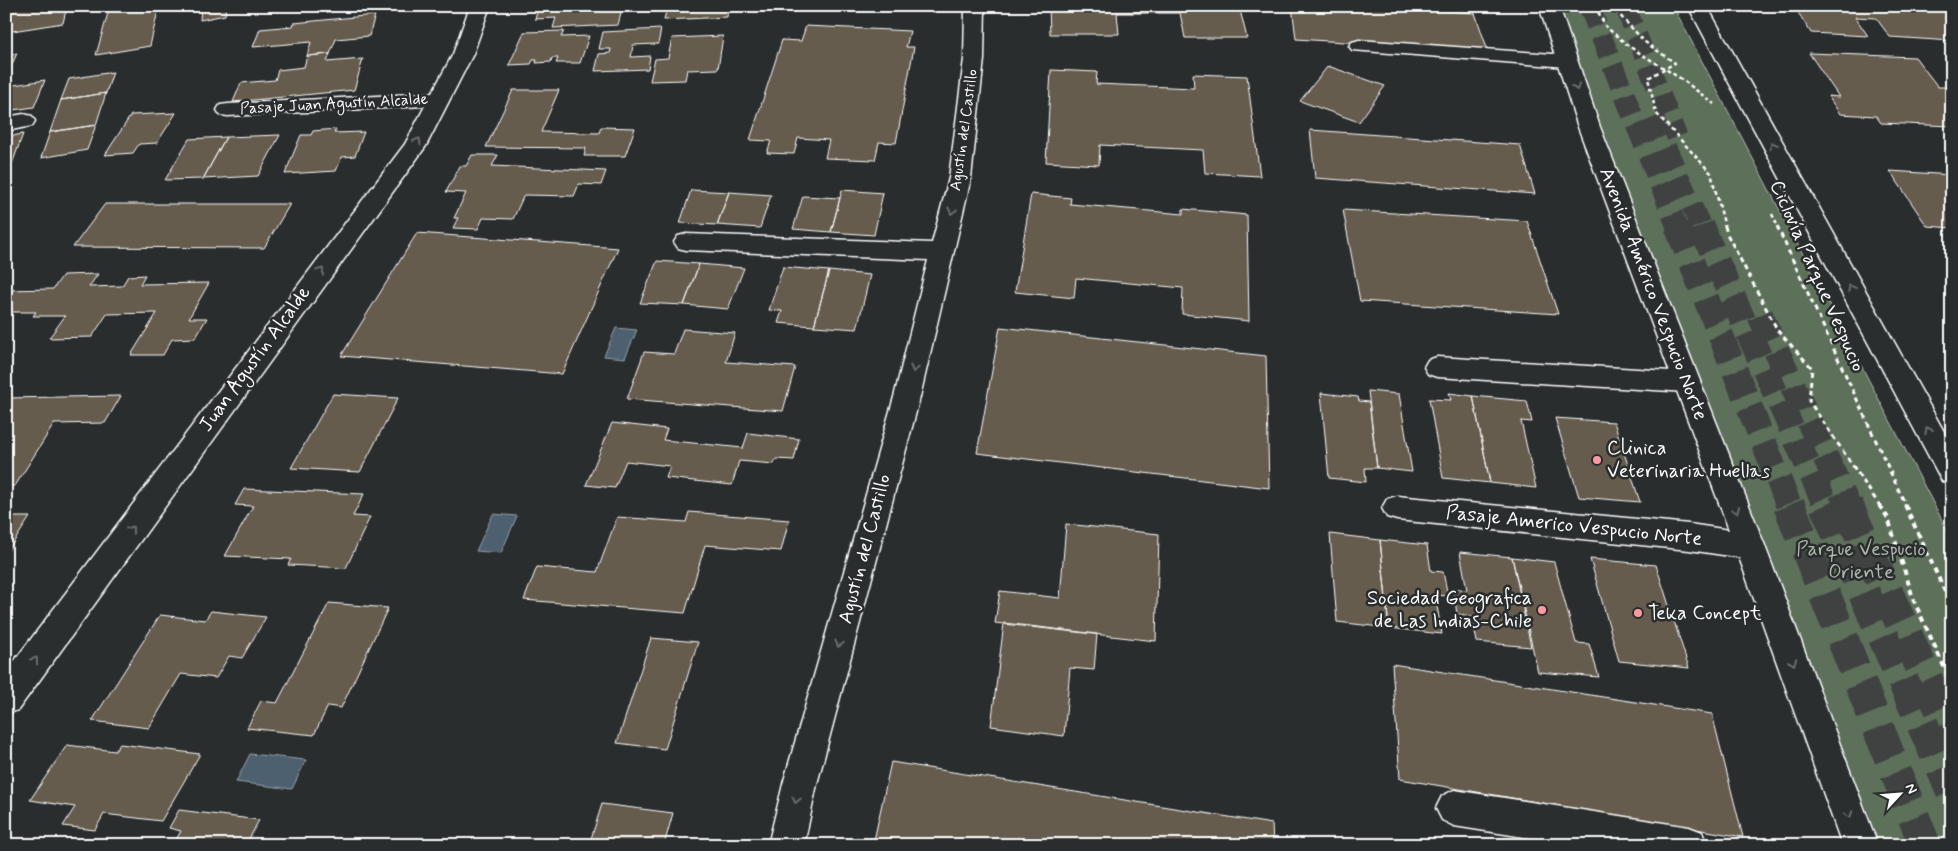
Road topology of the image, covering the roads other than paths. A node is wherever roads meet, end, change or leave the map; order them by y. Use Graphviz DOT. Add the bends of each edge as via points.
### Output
graph roads {
  1 [pos="480,6"];
  2 [pos="976,6"];
  3 [pos="1697,6"];
  4 [pos="1548,12"];
  5 [pos="1359,46"];
  6 [pos="1567,61"];
  7 [pos="441,98"];
  8 [pos="228,110"];
  9 [pos="686,242"];
  10 [pos="942,252"];
  11 [pos="1437,367"];
  12 [pos="1688,382"];
  13 [pos="1952,473"];
  14 [pos="1397,508"];
  15 [pos="1750,546"];
  16 [pos="6,699"];
  17 [pos="1454,808"];
  18 [pos="786,845"];
  19 [pos="1689,845"];
  20 [pos="1860,845"];
  1 -- 7 [label="street, Juan Agustín Alcalde" via="463,54"];
  2 -- 10 [label="street, Agustín del Castillo, one-way" via="974,59 960,178"];
  13 -- 3 [label="street, one-way"];
  4 -- 6 [label="street, Avenida Américo Vespucio Norte"];
  5 -- 6 [label="street"];
  6 -- 12 [label="street, Avenida Américo Vespucio Norte, one-way" via="1589,127"];
  7 -- 8 [label="street, Pasaje Juan Agustín Alcalde"];
  16 -- 7 [label="street, Juan Agustín Alcalde, one-way" via="415,146"];
  9 -- 10 [label="street"];
  10 -- 18 [label="street, Agustín del Castillo, one-way" via="907,397"];
  11 -- 12 [label="street"];
  12 -- 15 [label="street, Avenida Américo Vespucio Norte, one-way"];
  14 -- 15 [label="street, Pasaje Americo Vespucio Norte"];
  15 -- 20 [label="street, Avenida Américo Vespucio Norte, one-way"];
  17 -- 19 [label="street"];
}
